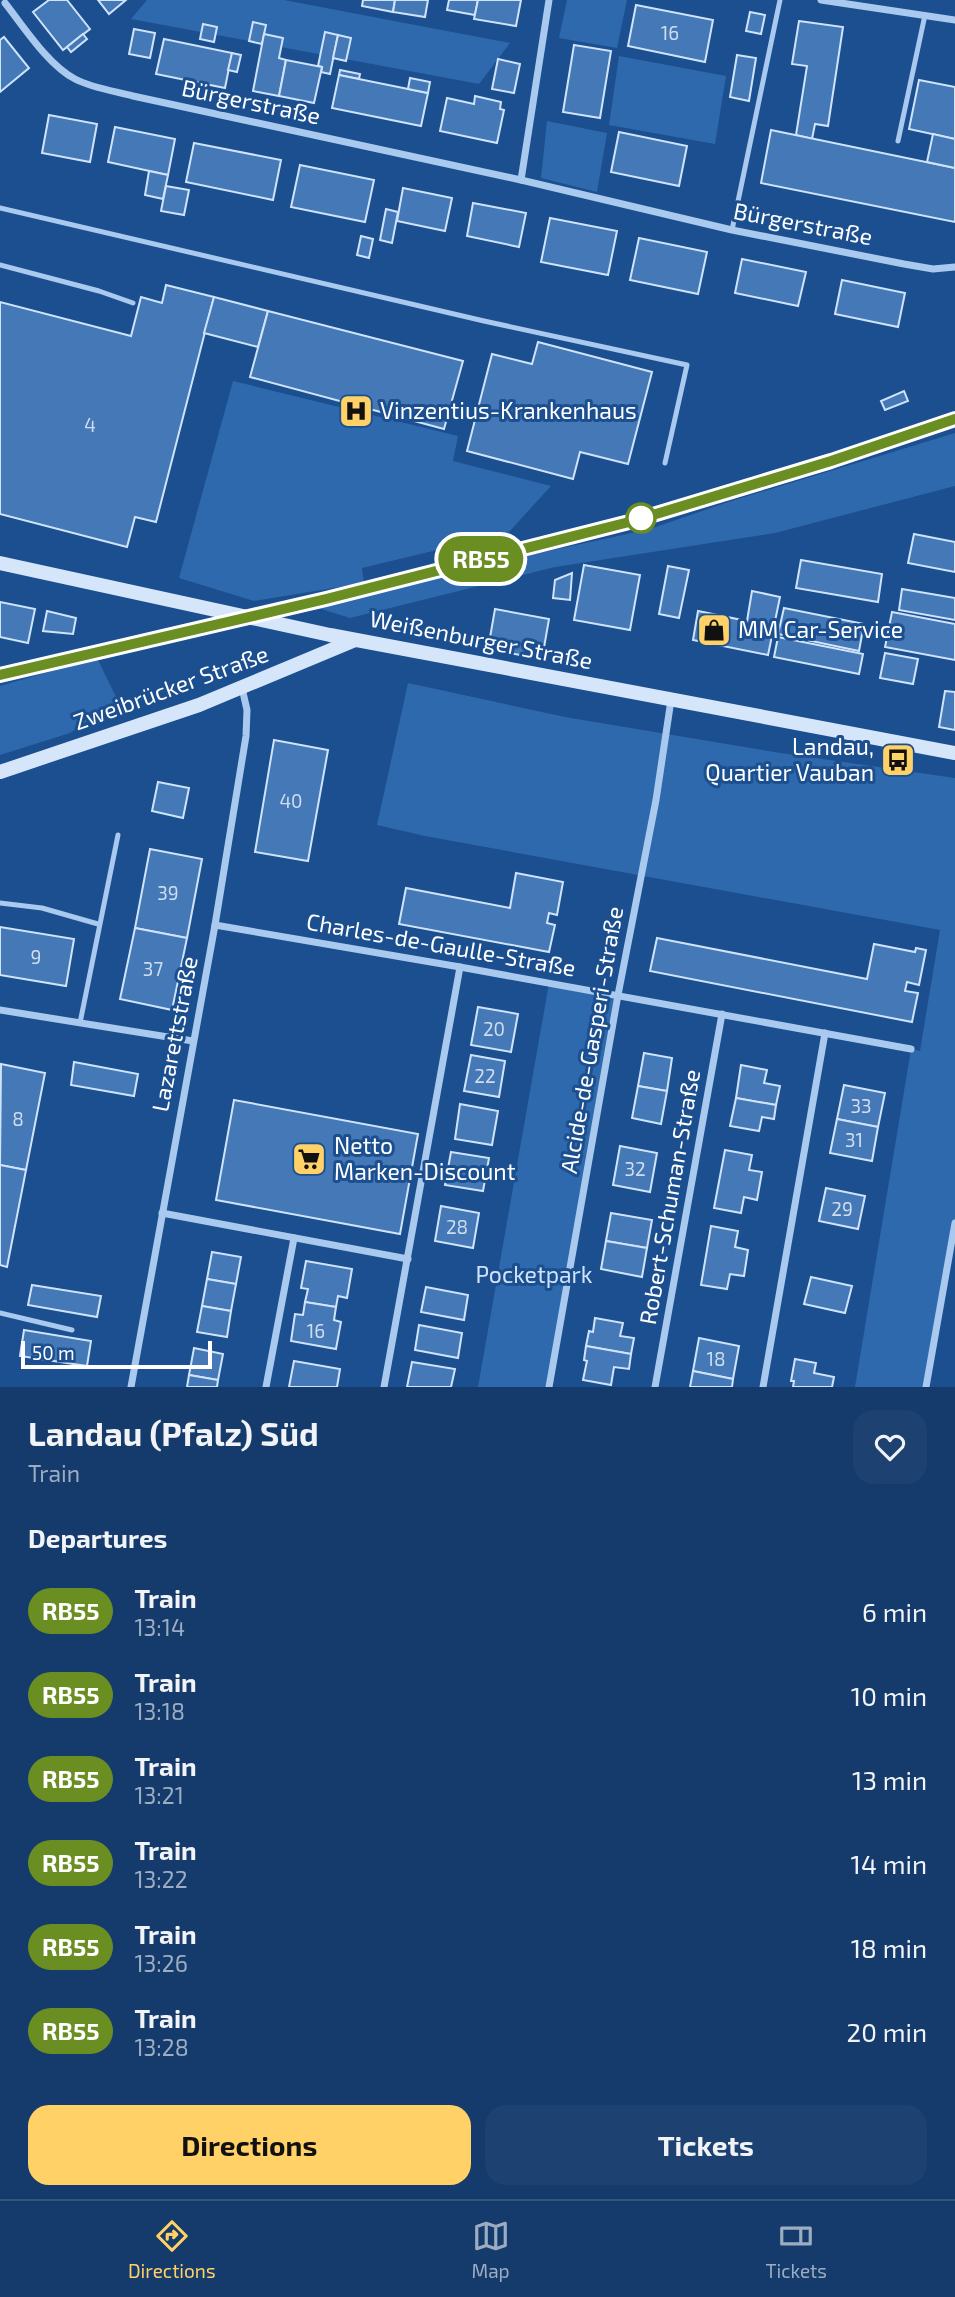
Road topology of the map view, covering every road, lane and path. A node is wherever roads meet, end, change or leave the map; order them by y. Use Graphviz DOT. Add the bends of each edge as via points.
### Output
graph roads {
  1 [pos="549,0"];
  2 [pos="780,0"];
  3 [pos="821,0"];
  4 [pos="4,4"];
  5 [pos="925,15"];
  6 [pos="955,20"];
  7 [pos="898,141"];
  8 [pos="521,180"];
  9 [pos="0,208"];
  10 [pos="732,230"];
  11 [pos="0,265"];
  12 [pos="955,267"];
  13 [pos="133,303"];
  14 [pos="665,463"];
  15 [pos="0,563"];
  16 [pos="355,639"];
  17 [pos="242,687"];
  18 [pos="671,700"];
  19 [pos="955,753"];
  20 [pos="0,772"];
  21 [pos="118,835"];
  22 [pos="0,902"];
  23 [pos="98,924"];
  24 [pos="215,925"];
  25 [pos="460,967"];
  26 [pos="618,995"];
  27 [pos="0,1010"];
  28 [pos="722,1014"];
  29 [pos="79,1023"];
  30 [pos="825,1033"];
  31 [pos="193,1041"];
  32 [pos="911,1049"];
  33 [pos="162,1213"];
  34 [pos="955,1223"];
  35 [pos="294,1238"];
  36 [pos="408,1259"];
  37 [pos="0,1313"];
  38 [pos="72,1330"];
  39 [pos="131,1387"];
  40 [pos="266,1387"];
  41 [pos="384,1387"];
  42 [pos="549,1387"];
  43 [pos="655,1387"];
  44 [pos="763,1387"];
  45 [pos="926,1387"];
  1 -- 8 [label="street"];
  2 -- 10 [label="lane"];
  3 -- 5 [label="street"];
  4 -- 8 [label="street, Bürgerstraße" via="54,64 76,80"];
  5 -- 6 [label="street"];
  5 -- 7 [label="lane"];
  8 -- 10 [label="street, Bürgerstraße"];
  9 -- 14 [label="lane" via="687,365"];
  10 -- 12 [label="street, Bürgerstraße" via="933,269"];
  11 -- 13 [label="lane"];
  15 -- 16 [label="street, Weißenburger Straße"];
  16 -- 17 [label="street, Zweibrücker Straße"];
  16 -- 18 [label="street, Weißenburger Straße"];
  17 -- 20 [label="street, Zweibrücker Straße"];
  17 -- 24 [label="street, Lazarettstraße" via="246,736"];
  18 -- 19 [label="street, Weißenburger Straße"];
  18 -- 26 [label="street, Alcide-de-Gasperi-Straße"];
  21 -- 23 [label="lane"];
  22 -- 23 [label="lane"];
  23 -- 29 [label="lane"];
  24 -- 25 [label="street, Charles-de-Gaulle-Straße"];
  24 -- 31 [label="street, Lazarettstraße"];
  25 -- 26 [label="street, Charles-de-Gaulle-Straße"];
  25 -- 36 [label="street"];
  26 -- 28 [label="street, Charles-de-Gaulle-Straße"];
  26 -- 42 [label="street, Alcide-de-Gasperi-Straße"];
  27 -- 29 [label="street"];
  28 -- 30 [label="street, Charles-de-Gaulle-Straße"];
  28 -- 43 [label="street, Robert-Schuman-Straße"];
  29 -- 31 [label="street"];
  30 -- 32 [label="street, Charles-de-Gaulle-Straße"];
  30 -- 44 [label="street"];
  31 -- 33 [label="street, Lazarettstraße"];
  33 -- 35 [label="street"];
  33 -- 39 [label="street, Lazarettstraße"];
  34 -- 45 [label="street"];
  35 -- 36 [label="street"];
  35 -- 40 [label="street"];
  36 -- 41 [label="street"];
  37 -- 38 [label="lane"];
}
